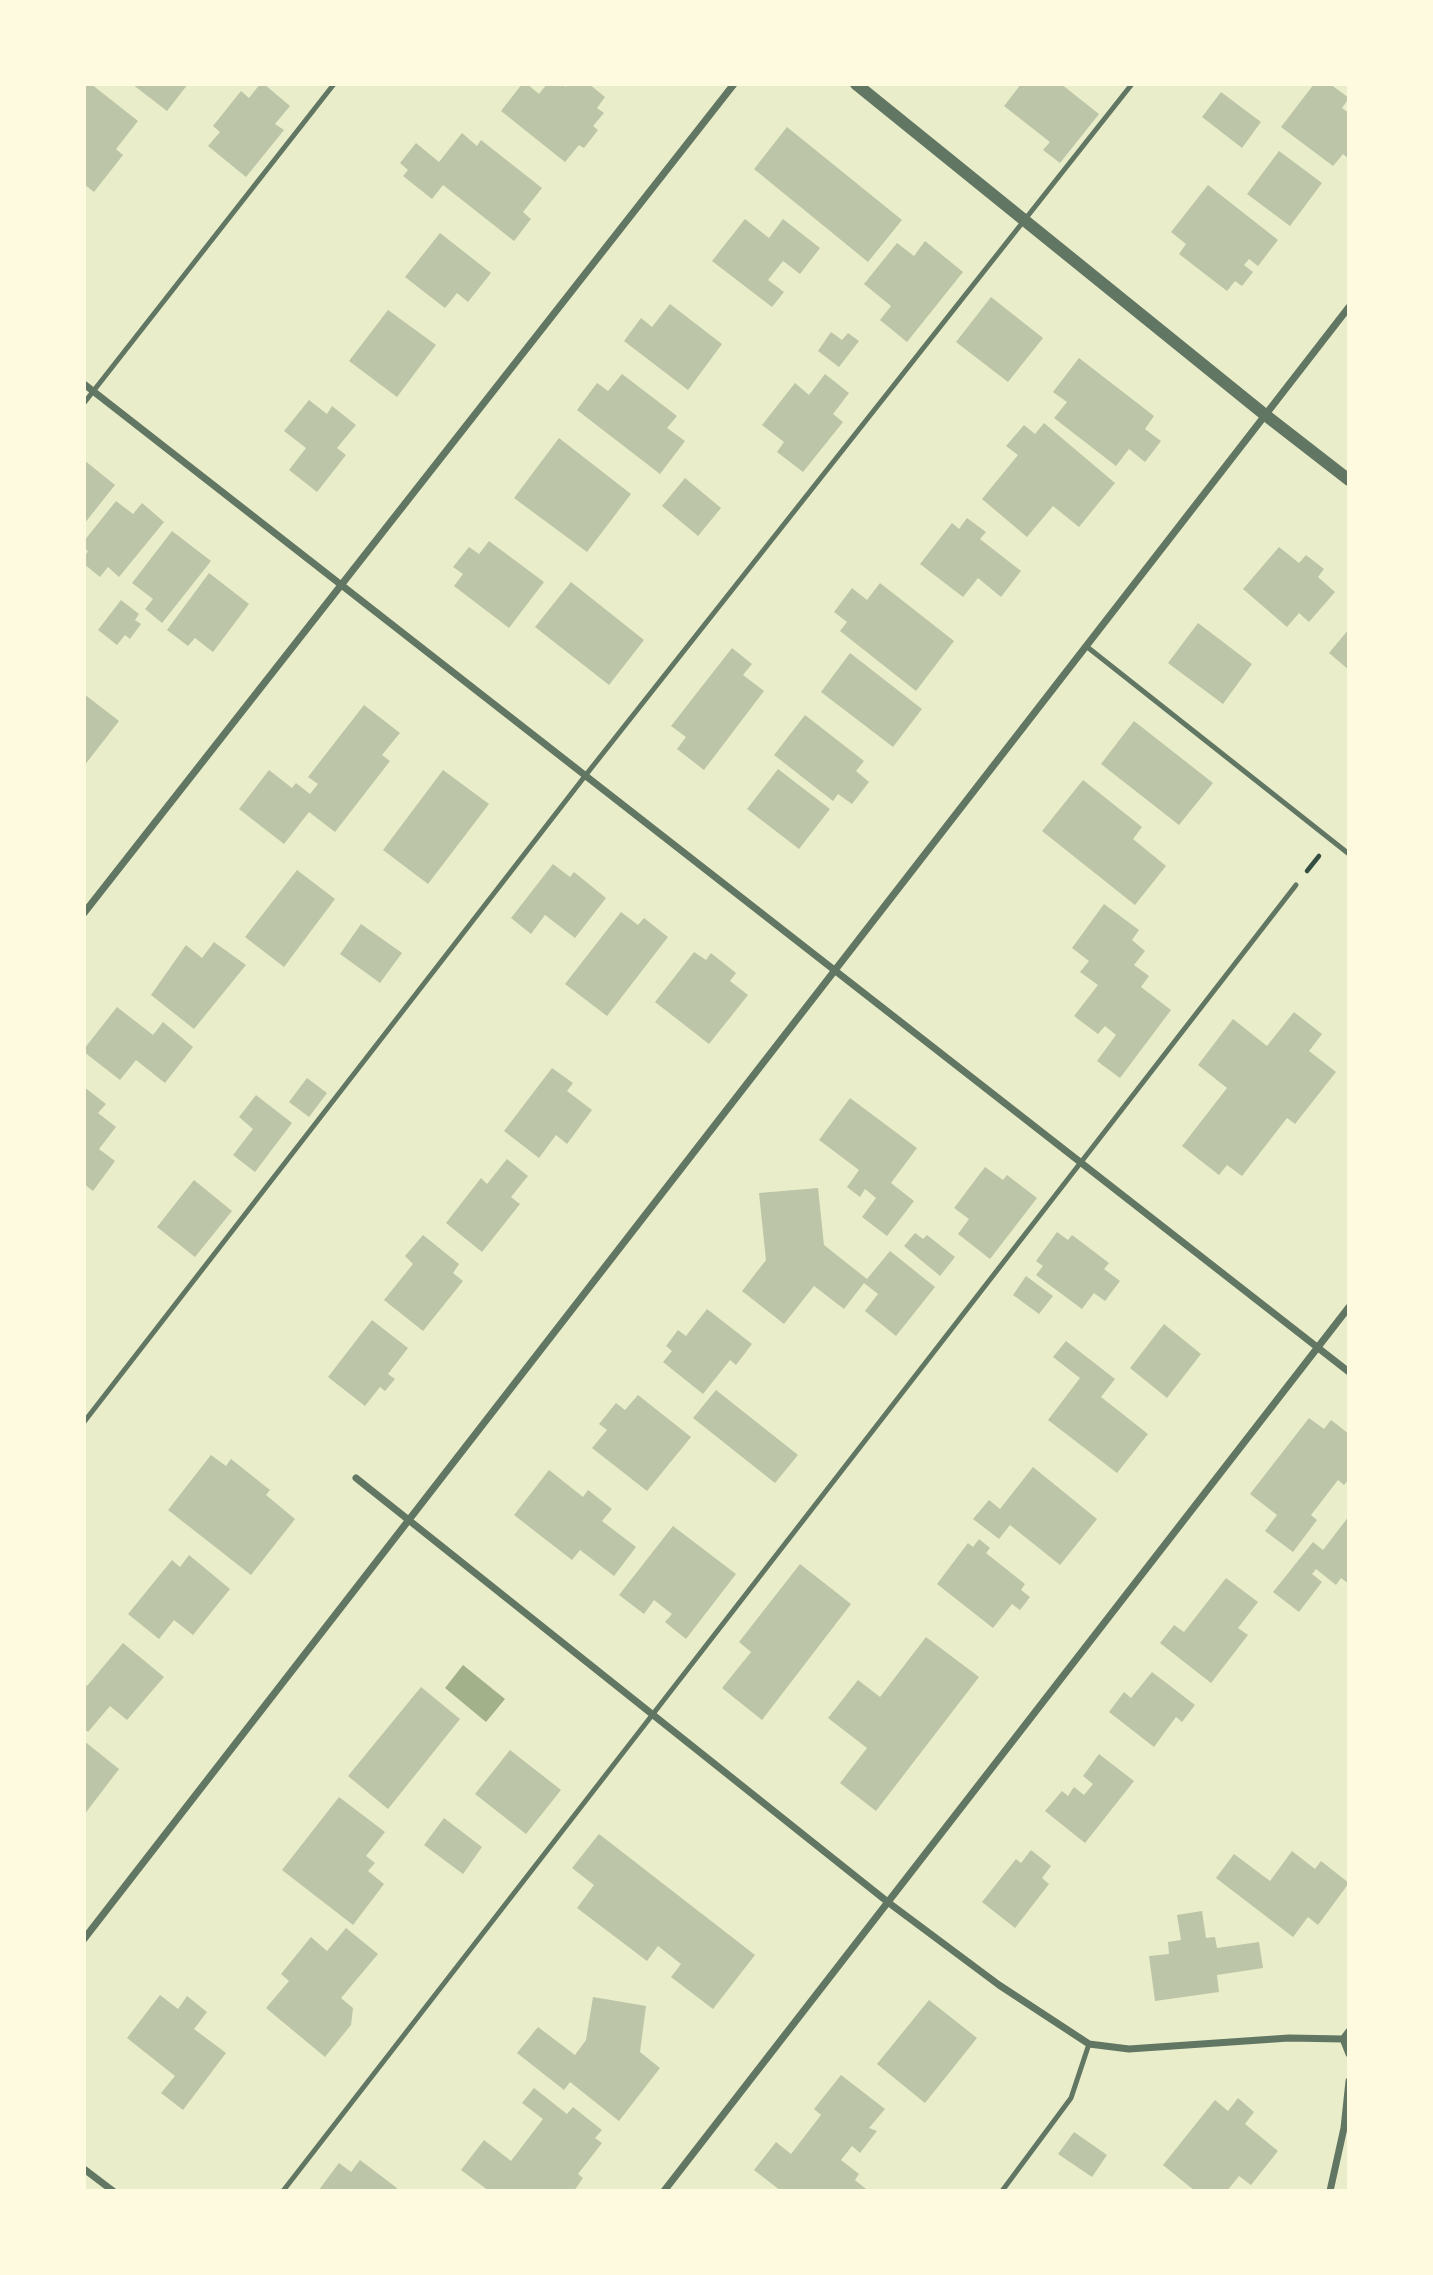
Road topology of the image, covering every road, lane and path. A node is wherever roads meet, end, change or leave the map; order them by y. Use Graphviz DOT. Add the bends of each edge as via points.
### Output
graph roads {
  1 [pos="334,84"];
  2 [pos="734,84"];
  3 [pos="856,84"];
  4 [pos="1132,84"];
  5 [pos="1026,220"];
  6 [pos="1349,306"];
  7 [pos="84,384"];
  8 [pos="93,391"];
  9 [pos="84,403"];
  10 [pos="1264,414"];
  11 [pos="1349,480"];
  12 [pos="340,584"];
  13 [pos="1086,646"];
  14 [pos="585,776"];
  15 [pos="1331,840"];
  16 [pos="1349,854"];
  17 [pos="1296,885"];
  18 [pos="84,913"];
  19 [pos="835,972"];
  20 [pos="1080,1163"];
  21 [pos="1349,1307"];
  22 [pos="1317,1347"];
  23 [pos="1349,1372"];
  24 [pos="84,1422"];
  25 [pos="356,1478"];
  26 [pos="410,1520"];
  27 [pos="653,1716"];
  28 [pos="889,1903"];
  29 [pos="84,1939"];
  30 [pos="1349,2031"];
  31 [pos="1343,2039"];
  32 [pos="1089,2044"];
  33 [pos="1349,2054"];
  34 [pos="1349,2081"];
  35 [pos="84,2169"];
  36 [pos="113,2191"];
  37 [pos="283,2191"];
  38 [pos="664,2191"];
  39 [pos="1002,2191"];
  40 [pos="1330,2191"];
  1 -- 8 [label="lane"];
  2 -- 12 [label="street"];
  3 -- 5 [label="street"];
  4 -- 5 [label="lane"];
  5 -- 10 [label="street"];
  5 -- 14 [label="lane"];
  6 -- 10 [label="street"];
  7 -- 8 [label="street"];
  8 -- 9 [label="lane"];
  8 -- 12 [label="street"];
  10 -- 11 [label="street"];
  10 -- 13 [label="street"];
  12 -- 14 [label="street"];
  12 -- 18 [label="street"];
  13 -- 15 [label="lane"];
  13 -- 19 [label="street"];
  14 -- 19 [label="street"];
  14 -- 24 [label="lane"];
  15 -- 16 [label="lane"];
  15 -- 17 [label="path"];
  17 -- 20 [label="lane"];
  19 -- 20 [label="street"];
  19 -- 26 [label="street"];
  20 -- 22 [label="street"];
  20 -- 27 [label="lane"];
  21 -- 22 [label="street"];
  22 -- 23 [label="street"];
  22 -- 28 [label="street"];
  25 -- 26 [label="street"];
  26 -- 27 [label="street"];
  26 -- 29 [label="street"];
  27 -- 28 [label="street"];
  27 -- 37 [label="lane"];
  28 -- 32 [label="street" via="999,1985"];
  28 -- 38 [label="street"];
  30 -- 31 [label="street"];
  31 -- 32 [label="street" via="1289,2038 1129,2049"];
  31 -- 33 [label="street"];
  32 -- 39 [label="lane" via="1071,2098"];
  34 -- 40 [label="street"];
  35 -- 36 [label="street"];
}
